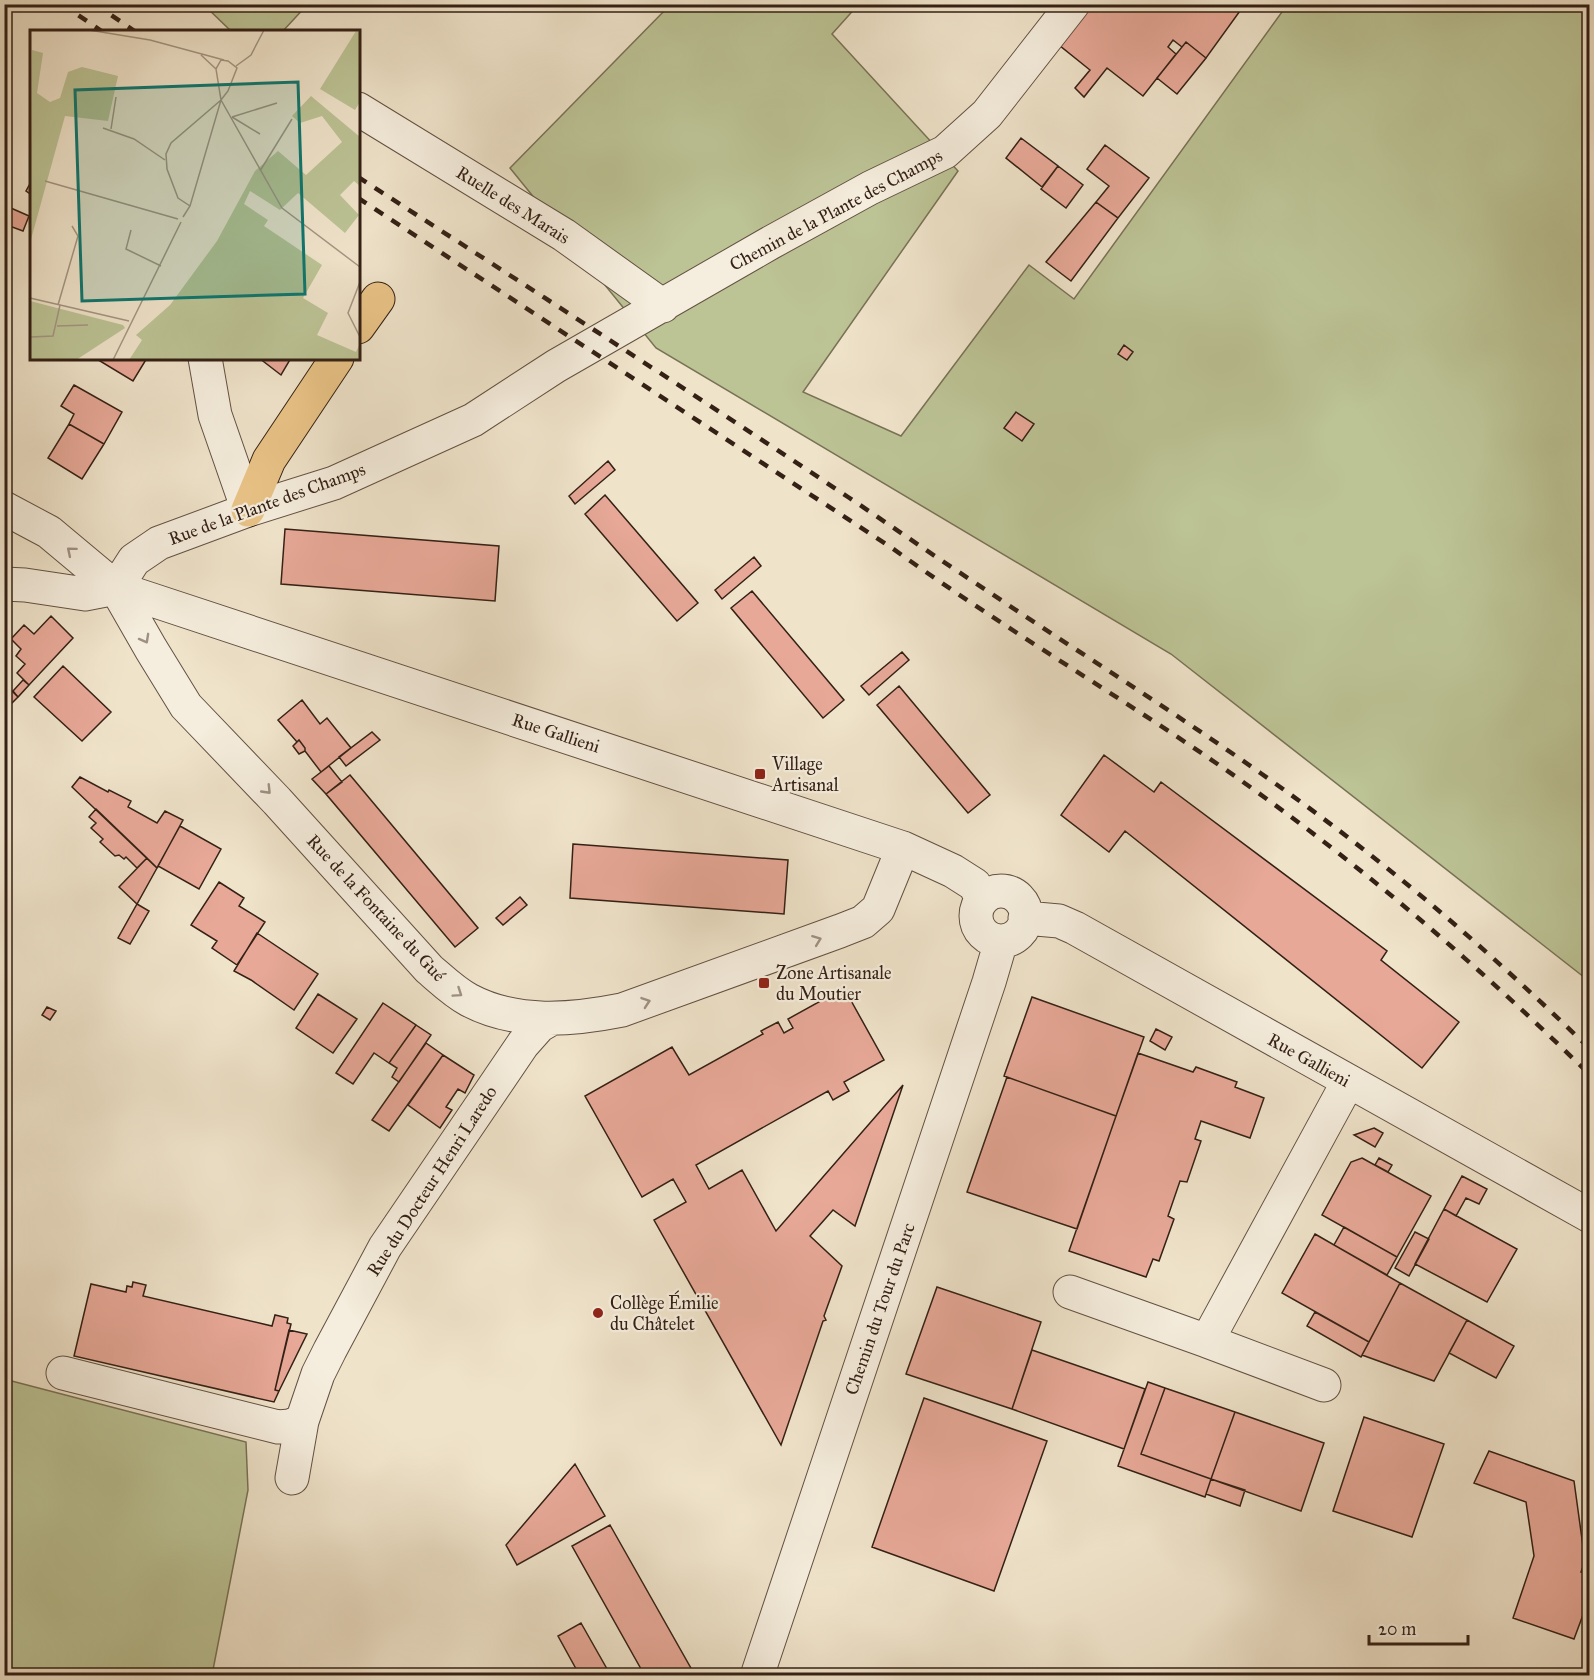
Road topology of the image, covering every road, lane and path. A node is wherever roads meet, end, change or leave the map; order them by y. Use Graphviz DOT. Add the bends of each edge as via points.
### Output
graph roads {
  1 [pos="1073,4"];
  2 [pos="360,110"];
  3 [pos="378,299"];
  4 [pos="663,306"];
  5 [pos="360,324"];
  6 [pos="620,330"];
  7 [pos="205,360"];
  8 [pos="336,360"];
  9 [pos="4,508"];
  10 [pos="248,510"];
  11 [pos="4,584"];
  12 [pos="116,588"];
  13 [pos="903,848"];
  14 [pos="982,900"];
  15 [pos="1025,918"];
  16 [pos="1000,941"];
  17 [pos="551,1019"];
  18 [pos="1348,1082"];
  19 [pos="1590,1216"];
  20 [pos="1070,1292"];
  21 [pos="1207,1341"];
  22 [pos="63,1373"];
  23 [pos="1324,1385"];
  24 [pos="302,1421"];
  25 [pos="292,1478"];
  26 [pos="757,1676"];
  1 -- 4 [label="street, Chemin de la Plante des Champs" via="987,114 945,152 870,188"];
  2 -- 4 [label="street, Ruelle des Marais" via="564,235"];
  3 -- 5 [label="main road"];
  4 -- 6 [label="street, Chemin de la Plante des Champs"];
  6 -- 10 [label="street, Rue de la Plante des Champs" via="473,420 334,483"];
  7 -- 10 [label="street" via="215,415"];
  8 -- 10 [label="main road" via="269,460"];
  12 -- 9 [label="street, Rue Gallieni, one-way" via="49,532"];
  10 -- 12 [label="street, Rue de la Plante des Champs" via="159,543 134,560"];
  11 -- 12 [label="street, Rue Gallieni" via="85,594"];
  12 -- 13 [label="street, Rue Gallieni"];
  12 -- 17 [label="street, Rue de la Fontaine du Gué, one-way" via="186,706 429,969 453,990 490,1009"];
  13 -- 14 [label="street, Rue Gallieni" via="975,885"];
  17 -- 13 [label="street, Rue de la Fontaine du Gué, one-way" via="622,1010 863,922 878,909"];
  14 -- 15 [label="street" via="995,892 1010,893 1022,903"];
  14 -- 16 [label="street" via="976,915 980,930"];
  15 -- 16 [label="street" via="1015,937"];
  15 -- 18 [label="street, Rue Gallieni" via="1059,921 1075,928"];
  16 -- 26 [label="street, Chemin du Tour du Parc"];
  17 -- 24 [label="street, Rue du Docteur Henri Laredo" via="523,1044 385,1247 318,1374"];
  18 -- 19 [label="street, Rue Gallieni"];
  18 -- 21 [label="street"];
  20 -- 21 [label="street"];
  21 -- 23 [label="street"];
  22 -- 24 [label="street" via="278,1427"];
  24 -- 25 [label="street, Rue du Docteur Henri Laredo"];
}
